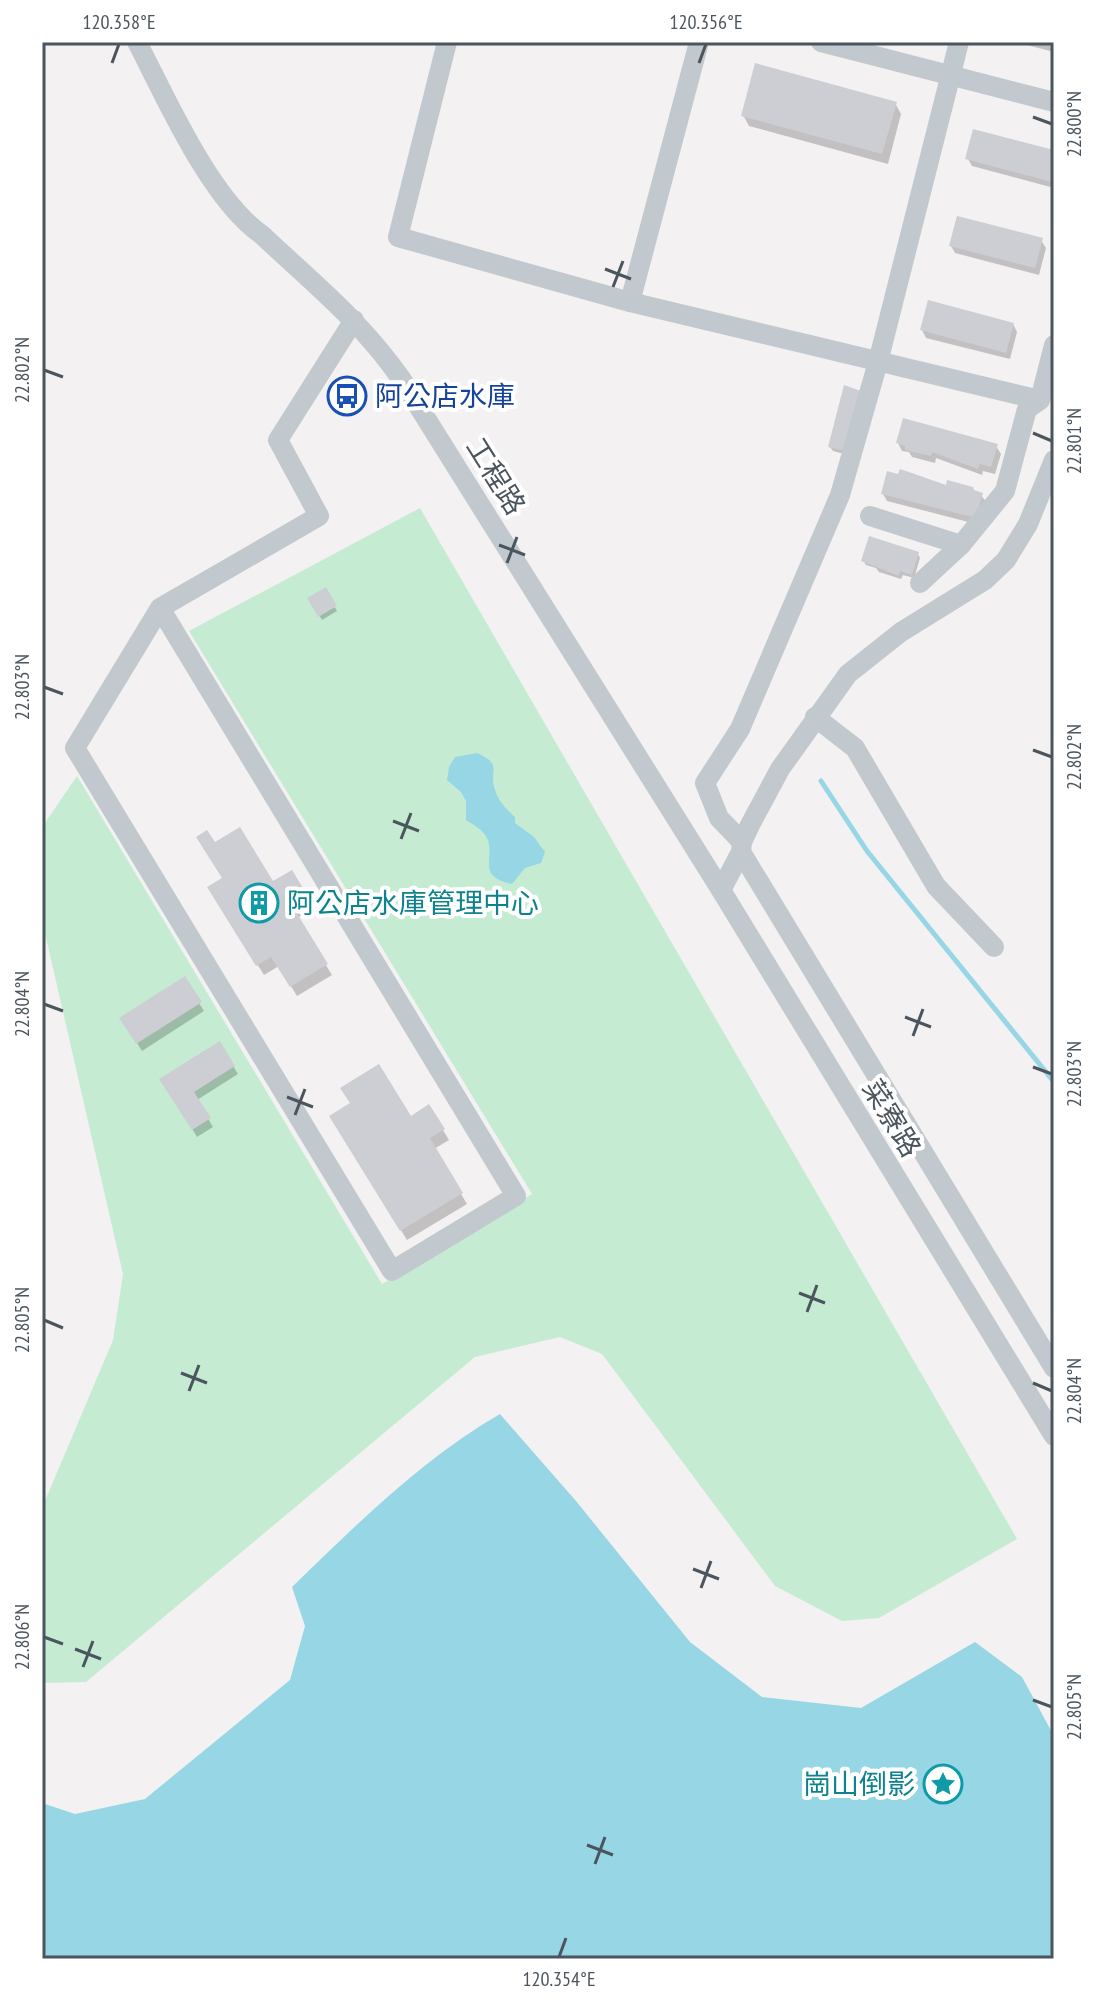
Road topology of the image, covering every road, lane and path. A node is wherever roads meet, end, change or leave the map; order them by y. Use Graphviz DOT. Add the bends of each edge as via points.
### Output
graph roads {
  1 [pos="137,42"];
  2 [pos="447,42"];
  3 [pos="699,42"];
  4 [pos="821,42"];
  5 [pos="959,42"];
  6 [pos="951,75"];
  7 [pos="1054,102"];
  8 [pos="630,302"];
  9 [pos="354,320"];
  10 [pos="1054,345"];
  11 [pos="878,362"];
  12 [pos="1040,400"];
  13 [pos="1054,460"];
  14 [pos="870,516"];
  15 [pos="961,545"];
  16 [pos="920,583"];
  17 [pos="160,608"];
  18 [pos="815,717"];
  19 [pos="744,840"];
  20 [pos="721,890"];
  21 [pos="994,947"];
  22 [pos="1054,1368"];
  23 [pos="1054,1436"];
  1 -- 9 [label="street, 工程路" via="194,149 245,224"];
  2 -- 8 [label="street" via="398,237"];
  3 -- 8 [label="street"];
  4 -- 6 [label="street"];
  5 -- 6 [label="street"];
  6 -- 7 [label="street"];
  6 -- 11 [label="street"];
  8 -- 11 [label="street"];
  9 -- 17 [label="street" via="278,440 319,516"];
  9 -- 20 [label="street, 工程路" via="402,380"];
  10 -- 12 [label="street"];
  11 -- 12 [label="street"];
  11 -- 19 [label="street" via="840,495 740,729 705,783 719,818"];
  12 -- 15 [label="street" via="1027,409 1005,491"];
  13 -- 18 [label="street" via="1028,524 1006,560 848,674"];
  14 -- 15 [label="street"];
  15 -- 16 [label="street"];
  17 -- 17 [label="street" via="75,748 392,1271 516,1196"];
  18 -- 19 [label="street" via="780,769"];
  18 -- 21 [label="street" via="855,748 936,886"];
  19 -- 20 [label="street"];
  19 -- 22 [label="street"];
  20 -- 23 [label="street, 菜寮路"];
}
